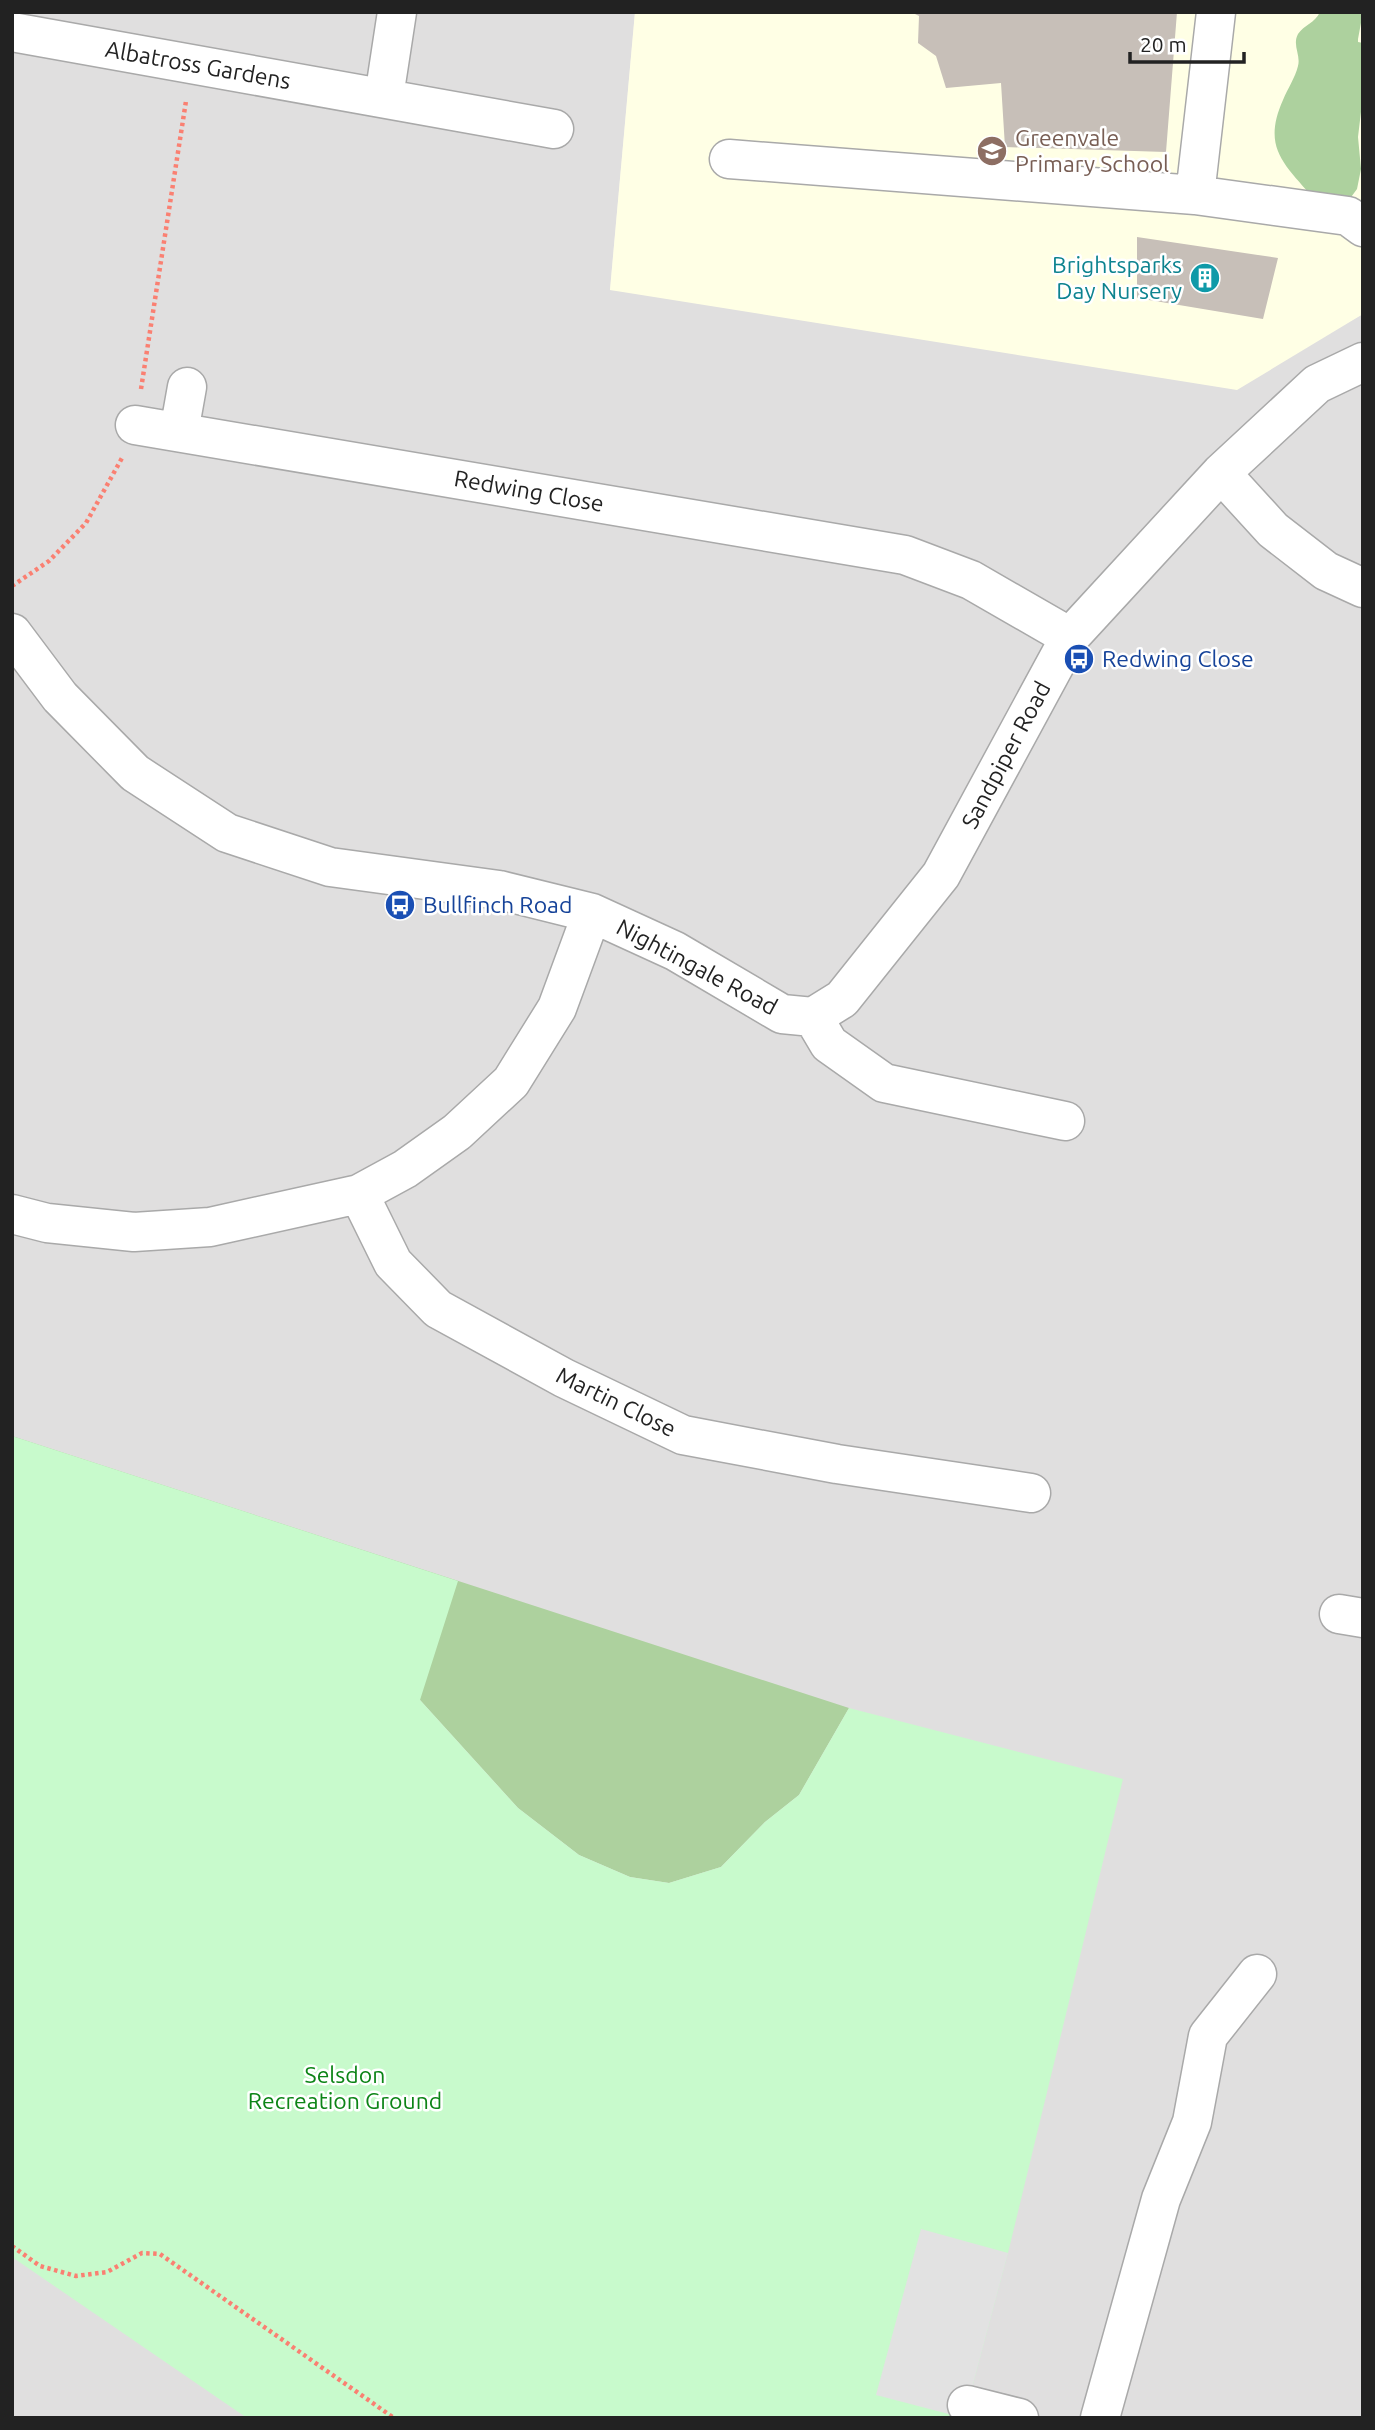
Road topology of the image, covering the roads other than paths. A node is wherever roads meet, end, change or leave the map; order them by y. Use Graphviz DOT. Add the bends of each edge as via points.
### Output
graph roads {
  1 [pos="397,12"];
  2 [pos="1216,12"];
  3 [pos="12,32"];
  4 [pos="384,97"];
  5 [pos="554,129"];
  6 [pos="729,159"];
  7 [pos="1195,194"];
  8 [pos="1363,227"];
  9 [pos="1363,362"];
  10 [pos="187,387"];
  11 [pos="135,425"];
  12 [pos="179,432"];
  13 [pos="1221,473"];
  14 [pos="1363,588"];
  15 [pos="12,633"];
  16 [pos="1070,637"];
  17 [pos="592,913"];
  18 [pos="813,1017"];
  19 [pos="1065,1121"];
  20 [pos="359,1194"];
  21 [pos="12,1214"];
  22 [pos="1031,1493"];
  23 [pos="1257,1974"];
  24 [pos="967,2405"];
  25 [pos="1019,2418"];
  26 [pos="1100,2418"];
  1 -- 4 [label="street"];
  2 -- 7 [label="street"];
  3 -- 4 [label="street, Albatross Gardens"];
  4 -- 5 [label="street, Albatross Gardens"];
  6 -- 7 [label="street"];
  7 -- 8 [label="street" via="1348,216"];
  9 -- 13 [label="street, Sandpiper Road" via="1317,384"];
  10 -- 12 [label="street"];
  11 -- 12 [label="street, Redwing Close"];
  12 -- 16 [label="street, Redwing Close" via="905,555 971,580"];
  13 -- 14 [label="street" via="1273,530 1326,571"];
  13 -- 16 [label="street, Sandpiper Road"];
  15 -- 17 [label="street, Nightingale Road" via="60,697 135,773 227,833 330,867 499,890"];
  16 -- 18 [label="street, Sandpiper Road" via="941,875 842,999"];
  17 -- 18 [label="street, Nightingale Road" via="675,951 782,1014"];
  17 -- 20 [label="street" via="557,1008 511,1082 457,1132 405,1170"];
  18 -- 19 [label="street" via="829,1044 884,1083"];
  20 -- 21 [label="street" via="210,1227 134,1232 47,1223"];
  20 -- 22 [label="street, Martin Close" via="393,1263 438,1309 564,1378 683,1435"];
  23 -- 26 [label="street" via="1208,2036 1192,2122 1161,2199"];
  24 -- 25 [label="street"];
}
